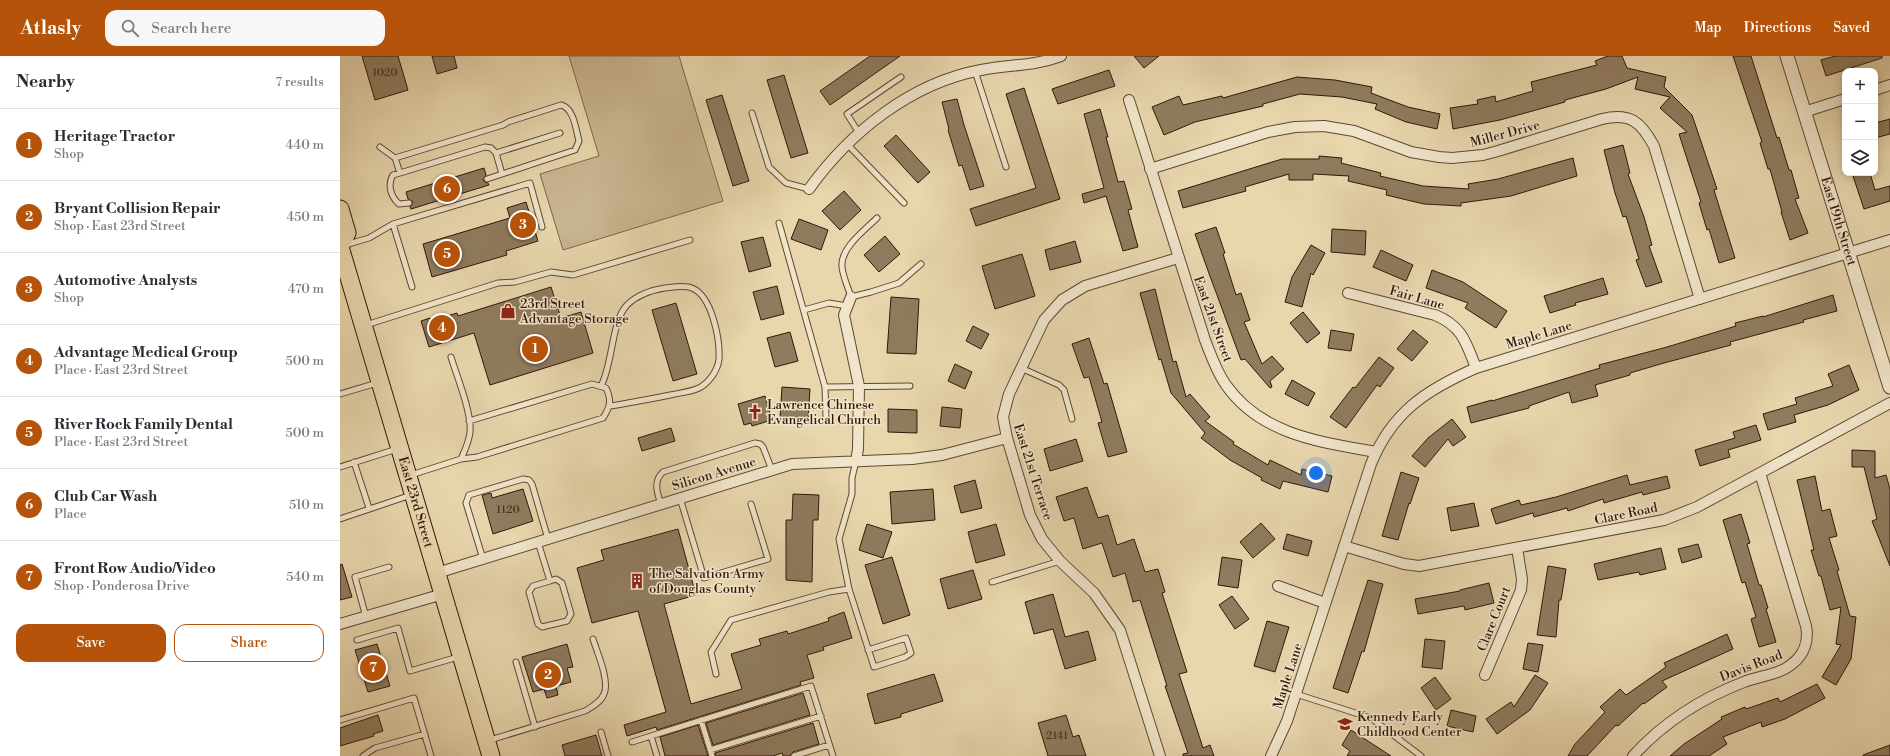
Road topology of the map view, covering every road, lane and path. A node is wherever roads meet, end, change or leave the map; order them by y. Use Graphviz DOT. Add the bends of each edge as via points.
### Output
graph roads {
  1 [pos="1061,56"];
  2 [pos="1787,56"];
  3 [pos="975,71"];
  4 [pos="901,77"];
  5 [pos="1890,85"];
  6 [pos="1878,89"];
  7 [pos="1129,100"];
  8 [pos="1842,100"];
  9 [pos="1804,112"];
  10 [pos="752,113"];
  11 [pos="560,133"];
  12 [pos="859,133"];
  13 [pos="847,144"];
  14 [pos="380,147"];
  15 [pos="496,153"];
  16 [pos="395,158"];
  17 [pos="1006,167"];
  18 [pos="1150,169"];
  19 [pos="400,173"];
  20 [pos="502,174"];
  21 [pos="487,179"];
  22 [pos="809,189"];
  23 [pos="409,203"];
  24 [pos="904,203"];
  25 [pos="340,209"];
  26 [pos="877,218"];
  27 [pos="779,223"];
  28 [pos="393,224"];
  29 [pos="542,226"];
  30 [pos="690,240"];
  31 [pos="1890,240"];
  32 [pos="340,247"];
  33 [pos="1848,253"];
  34 [pos="1178,258"];
  35 [pos="921,264"];
  36 [pos="344,272"];
  37 [pos="412,287"];
  38 [pos="1348,293"];
  39 [pos="1700,299"];
  40 [pos="849,301"];
  41 [pos="804,310"];
  42 [pos="363,326"];
  43 [pos="451,357"];
  44 [pos="1021,368"];
  45 [pos="1476,368"];
  46 [pos="380,382"];
  47 [pos="602,386"];
  48 [pos="859,386"];
  49 [pos="910,386"];
  50 [pos="825,387"];
  51 [pos="1890,387"];
  52 [pos="340,394"];
  53 [pos="1890,403"];
  54 [pos="610,406"];
  55 [pos="826,419"];
  56 [pos="1072,419"];
  57 [pos="470,421"];
  58 [pos="1007,438"];
  59 [pos="400,448"];
  60 [pos="1376,452"];
  61 [pos="461,459"];
  62 [pos="856,461"];
  63 [pos="354,462"];
  64 [pos="340,467"];
  65 [pos="772,470"];
  66 [pos="1760,473"];
  67 [pos="408,476"];
  68 [pos="413,494"];
  69 [pos="680,498"];
  70 [pos="661,504"];
  71 [pos="751,504"];
  72 [pos="369,508"];
  73 [pos="340,519"];
  74 [pos="548,539"];
  75 [pos="538,542"];
  76 [pos="1344,546"];
  77 [pos="1517,548"];
  78 [pos="483,559"];
  79 [pos="1060,561"];
  80 [pos="389,567"];
  81 [pos="436,573"];
  82 [pos="550,581"];
  83 [pos="992,582"];
  84 [pos="1278,586"];
  85 [pos="849,589"];
  86 [pos="443,594"];
  87 [pos="1325,603"];
  88 [pos="366,617"];
  89 [pos="340,624"];
  90 [pos="593,639"];
  91 [pos="356,640"];
  92 [pos="868,650"];
  93 [pos="462,656"];
  94 [pos="516,662"];
  95 [pos="716,674"];
  96 [pos="1485,675"];
  97 [pos="1296,694"];
  98 [pos="821,716"];
  99 [pos="340,720"];
  100 [pos="701,720"];
  101 [pos="535,726"];
  102 [pos="601,732"];
  103 [pos="425,734"];
  104 [pos="651,736"];
  105 [pos="632,742"];
  106 [pos="829,745"];
  107 [pos="489,748"];
  108 [pos="711,753"];
  109 [pos="363,756"];
  110 [pos="431,756"];
  111 [pos="608,756"];
  112 [pos="657,756"];
  113 [pos="794,756"];
  114 [pos="833,756"];
  115 [pos="1160,756"];
  116 [pos="1271,756"];
  117 [pos="1420,756"];
  118 [pos="1633,756"];
  1 -- 3 [label="street" via="1030,65"];
  2 -- 9 [label="street, East 19th Street"];
  3 -- 12 [label="street" via="923,89"];
  3 -- 17 [label="lane"];
  4 -- 12 [label="lane" via="847,114"];
  5 -- 6 [label="street"];
  7 -- 18 [label="street, East 21st Street"];
  8 -- 9 [label="street"];
  9 -- 33 [label="street, East 19th Street"];
  10 -- 22 [label="lane" via="769,167 786,184"];
  11 -- 15 [label="lane"];
  12 -- 13 [label="street"];
  13 -- 22 [label="street"];
  13 -- 24 [label="lane"];
  14 -- 16 [label="lane"];
  15 -- 19 [label="lane" via="485,147"];
  15 -- 20 [label="lane"];
  16 -- 19 [label="lane"];
  16 -- 20 [label="lane" via="503,125 561,104 570,110 580,141 575,150"];
  18 -- 34 [label="street, East 21st Street"];
  18 -- 39 [label="street, Miller Drive" via="1268,132 1295,127 1324,126 1354,131 1411,152 1452,158 1483,155 1602,119 1622,116 1639,124 1654,146"];
  19 -- 23 [label="lane" via="393,175 389,186 394,200 399,204"];
  20 -- 21 [label="lane"];
  25 -- 32 [label="main road" via="347,233"];
  26 -- 40 [label="lane" via="850,246 842,260"];
  27 -- 41 [label="lane"];
  28 -- 29 [label="lane" via="530,183"];
  28 -- 32 [label="lane" via="369,238"];
  28 -- 37 [label="lane"];
  30 -- 42 [label="lane" via="573,275 551,272 498,284"];
  31 -- 33 [label="street, Maple Lane"];
  32 -- 36 [label="main road, East 23rd Street"];
  33 -- 39 [label="street, Maple Lane"];
  33 -- 51 [label="street, East 19th Street"];
  34 -- 44 [label="street, East 21st Terrace" via="1085,286 1062,300 1044,320"];
  34 -- 60 [label="street, East 21st Street" via="1212,359 1235,396 1270,423 1298,436"];
  35 -- 40 [label="lane" via="899,283"];
  36 -- 42 [label="main road, East 23rd Street"];
  38 -- 45 [label="street, Fair Lane" via="1447,320 1464,338"];
  39 -- 45 [label="street, Maple Lane"];
  40 -- 41 [label="lane"];
  40 -- 48 [label="street" via="844,315"];
  41 -- 50 [label="lane"];
  42 -- 46 [label="main road, East 23rd Street"];
  43 -- 57 [label="lane"];
  44 -- 56 [label="lane" via="1059,385 1064,390"];
  44 -- 58 [label="street, East 21st Terrace" via="1005,405 1003,417"];
  45 -- 60 [label="street, Maple Lane" via="1444,382 1412,404"];
  46 -- 52 [label="lane"];
  46 -- 59 [label="main road, East 23rd Street"];
  47 -- 54 [label="lane" via="610,396"];
  47 -- 54 [label="lane" via="618,323 626,306 641,295 659,289 691,287 700,293 711,312 718,339 719,360 713,376 699,388"];
  47 -- 57 [label="lane" via="592,384"];
  48 -- 49 [label="lane"];
  48 -- 50 [label="lane"];
  48 -- 62 [label="street"];
  50 -- 55 [label="lane"];
  53 -- 66 [label="street, Clare Road"];
  54 -- 61 [label="lane" via="603,418 477,457"];
  57 -- 61 [label="lane" via="467,448"];
  58 -- 62 [label="street, Silicon Avenue" via="912,460"];
  58 -- 79 [label="street, East 21st Terrace" via="1030,515 1042,539"];
  59 -- 63 [label="lane"];
  59 -- 67 [label="main road, East 23rd Street"];
  60 -- 76 [label="street, Maple Lane"];
  61 -- 67 [label="lane"];
  62 -- 65 [label="street, Silicon Avenue" via="798,463"];
  62 -- 85 [label="lane" via="852,494 839,539"];
  63 -- 64 [label="lane"];
  63 -- 72 [label="lane"];
  65 -- 69 [label="street, Silicon Avenue"];
  65 -- 70 [label="lane" via="763,447 755,443 663,472 656,482"];
  66 -- 77 [label="street, Clare Road" via="1697,507 1664,520"];
  66 -- 118 [label="street, Davis Road" via="1806,626 1806,644 1802,655 1783,670 1746,681 1705,699 1660,730"];
  67 -- 68 [label="main road, East 23rd Street"];
  68 -- 72 [label="lane"];
  68 -- 81 [label="main road, East 23rd Street"];
  69 -- 70 [label="street, Silicon Avenue"];
  69 -- 71 [label="lane" via="704,578 768,559"];
  70 -- 74 [label="street, Silicon Avenue"];
  72 -- 73 [label="lane"];
  74 -- 75 [label="street, Silicon Avenue"];
  74 -- 78 [label="lane" via="529,480 523,479 469,495 466,503"];
  75 -- 78 [label="street, Silicon Avenue"];
  75 -- 82 [label="lane"];
  76 -- 77 [label="street, Clare Road" via="1419,566"];
  76 -- 87 [label="street, Maple Lane"];
  77 -- 96 [label="street, Clare Court" via="1522,579 1521,590"];
  78 -- 81 [label="street, Silicon Avenue"];
  79 -- 83 [label="lane"];
  79 -- 115 [label="street, East 21st Terrace" via="1094,593 1120,630"];
  80 -- 88 [label="lane" via="355,577"];
  81 -- 86 [label="main road, East 23rd Street"];
  82 -- 82 [label="lane" via="533,586 529,592 538,624 542,627 567,621 571,614 562,583 556,579"];
  84 -- 87 [label="street"];
  85 -- 92 [label="lane"];
  85 -- 95 [label="lane" via="829,592 730,620 711,652"];
  86 -- 88 [label="street"];
  86 -- 93 [label="main road, East 23rd Street"];
  87 -- 97 [label="street, Maple Lane"];
  88 -- 89 [label="street"];
  90 -- 101 [label="lane" via="605,681 604,694 598,703 585,711"];
  91 -- 93 [label="lane" via="398,628 410,671"];
  92 -- 92 [label="lane" via="874,667 911,653 906,638"];
  93 -- 107 [label="main road, East 23rd Street"];
  94 -- 101 [label="lane"];
  97 -- 116 [label="street, Maple Lane"];
  97 -- 117 [label="lane" via="1371,718"];
  98 -- 100 [label="lane" via="811,686"];
  98 -- 106 [label="lane"];
  98 -- 108 [label="lane"];
  99 -- 103 [label="lane" via="414,698"];
  100 -- 104 [label="lane"];
  100 -- 108 [label="lane"];
  101 -- 107 [label="lane"];
  102 -- 111 [label="lane"];
  103 -- 109 [label="lane" via="375,748"];
  103 -- 110 [label="lane"];
  104 -- 105 [label="lane"];
  104 -- 112 [label="lane"];
  106 -- 113 [label="lane"];
  106 -- 114 [label="lane"];
}
